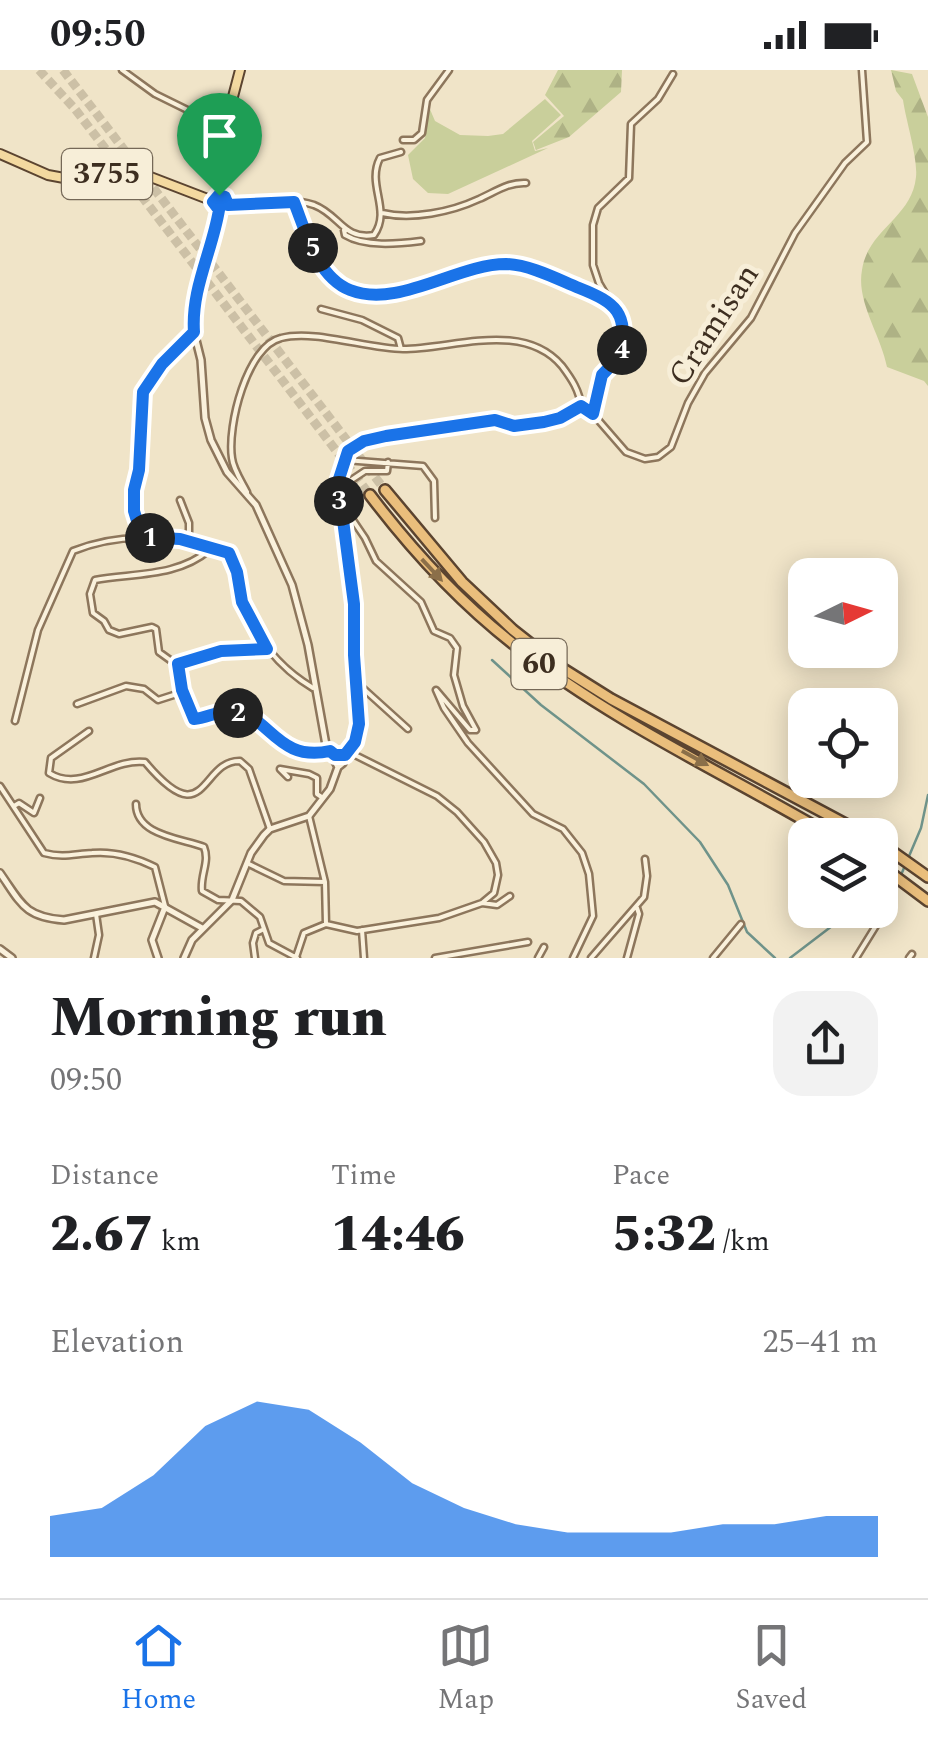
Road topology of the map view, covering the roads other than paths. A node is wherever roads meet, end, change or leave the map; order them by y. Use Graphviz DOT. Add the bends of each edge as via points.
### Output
graph roads {
  1 [pos="122,70"];
  2 [pos="240,70"];
  3 [pos="449,70"];
  4 [pos="862,70"];
  5 [pos="673,74"];
  6 [pos="224,128"];
  7 [pos="403,140"];
  8 [pos="401,152"];
  9 [pos="0,154"];
  10 [pos="526,183"];
  11 [pos="294,202"];
  12 [pos="220,203"];
  13 [pos="382,213"];
  14 [pos="342,225"];
  15 [pos="421,241"];
  16 [pos="607,299"];
  17 [pos="320,309"];
  18 [pos="194,332"];
  19 [pos="402,349"];
  20 [pos="581,406"];
  21 [pos="593,414"];
  22 [pos="344,460"];
  23 [pos="388,462"];
  24 [pos="385,490"];
  25 [pos="248,494"];
  26 [pos="370,495"];
  27 [pos="180,500"];
  28 [pos="435,518"];
  29 [pos="142,537"];
  30 [pos="189,542"];
  31 [pos="209,550"];
  32 [pos="267,649"];
  33 [pos="178,664"];
  34 [pos="355,681"];
  35 [pos="314,688"];
  36 [pos="182,692"];
  37 [pos="76,704"];
  38 [pos="15,721"];
  39 [pos="408,729"];
  40 [pos="89,731"];
  41 [pos="339,757"];
  42 [pos="288,777"];
  43 [pos="0,787"];
  44 [pos="40,798"];
  45 [pos="322,798"];
  46 [pos="136,804"];
  47 [pos="14,806"];
  48 [pos="309,816"];
  49 [pos="800,818"];
  50 [pos="834,818"];
  51 [pos="270,829"];
  52 [pos="898,856"];
  53 [pos="645,859"];
  54 [pos="247,863"];
  55 [pos="0,872"];
  56 [pos="928,877"];
  57 [pos="898,879"];
  58 [pos="325,882"];
  59 [pos="510,896"];
  60 [pos="232,900"];
  61 [pos="928,901"];
  62 [pos="482,903"];
  63 [pos="165,907"];
  64 [pos="638,908"];
  65 [pos="96,914"];
  66 [pos="326,924"];
  67 [pos="741,924"];
  68 [pos="202,928"];
  69 [pos="875,928"];
  70 [pos="262,930"];
  71 [pos="362,930"];
  72 [pos="528,942"];
  73 [pos="544,946"];
  74 [pos="0,949"];
  75 [pos="480,951"];
  76 [pos="12,958"];
  77 [pos="94,958"];
  78 [pos="158,958"];
  79 [pos="184,958"];
  80 [pos="256,958"];
  81 [pos="296,958"];
  82 [pos="364,958"];
  83 [pos="435,958"];
  84 [pos="483,958"];
  85 [pos="538,958"];
  86 [pos="574,958"];
  87 [pos="591,958"];
  88 [pos="627,958"];
  89 [pos="712,958"];
  90 [pos="856,958"];
  1 -- 6 [label="street"];
  2 -- 6 [label="main road"];
  3 -- 7 [label="street" via="427,100 418,138"];
  4 -- 21 [label="street, Cramisan" via="867,142 795,233 751,318 704,373 670,447 645,459 626,452"];
  5 -- 16 [label="street" via="631,124 629,178 594,218 593,264"];
  6 -- 12 [label="main road"];
  8 -- 13 [label="street" via="380,158 375,168"];
  9 -- 12 [label="main road, 3755" via="64,178 148,176"];
  10 -- 13 [label="street" via="451,208"];
  11 -- 12 [label="street"];
  11 -- 14 [label="street" via="312,204"];
  11 -- 16 [label="street" via="328,275 351,290 382,294 511,264"];
  12 -- 18 [label="street" via="192,304"];
  13 -- 14 [label="street" via="374,235 350,234"];
  14 -- 15 [label="street" via="354,240"];
  16 -- 21 [label="street" via="623,320 622,346 619,361 602,375"];
  17 -- 19 [label="street" via="374,326 398,338"];
  18 -- 25 [label="street" via="211,440"];
  18 -- 29 [label="street" via="143,392 134,490"];
  19 -- 20 [label="street" via="519,340 554,358 571,377"];
  19 -- 25 [label="street" via="295,337 262,351 244,381 234,436 232,458"];
  20 -- 21 [label="street, Cramisan"];
  20 -- 22 [label="street" via="528,425 495,420 386,436 353,446"];
  22 -- 23 [label="street"];
  22 -- 34 [label="street" via="339,505 354,604"];
  23 -- 28 [label="street" via="428,470 436,488"];
  23 -- 86 [label="street" via="386,471 365,471 350,481 344,507 376,561 422,602 434,631 457,648 454,675 476,730 436,690 452,721 524,806 563,829 582,854 593,916"];
  24 -- 50 [label="highway, 60" via="462,582 532,646 611,699"];
  25 -- 35 [label="street" via="292,585"];
  26 -- 49 [label="highway, 60, one-way" via="439,578 519,649 610,711"];
  27 -- 30 [label="street"];
  29 -- 30 [label="street"];
  29 -- 38 [label="street" via="72,552 38,630"];
  30 -- 31 [label="street"];
  31 -- 32 [label="street" via="229,553 242,602"];
  31 -- 33 [label="street" via="158,572 96,580 90,594 93,614 108,630 152,626 159,652"];
  32 -- 33 [label="street" via="221,651"];
  32 -- 35 [label="street"];
  33 -- 36 [label="street"];
  34 -- 39 [label="street"];
  34 -- 41 [label="street" via="359,724"];
  35 -- 41 [label="street"];
  36 -- 37 [label="street" via="158,700 126,686"];
  36 -- 41 [label="street" via="194,719 230,710 248,715 293,750"];
  40 -- 51 [label="street" via="50,758 52,777 78,780 138,761 172,791 194,792 224,765 240,761 250,769"];
  41 -- 45 [label="street"];
  41 -- 62 [label="street" via="436,796 457,812 496,863 494,892"];
  42 -- 45 [label="street" via="280,769 317,778"];
  43 -- 47 [label="street"];
  44 -- 47 [label="street" via="34,813"];
  45 -- 48 [label="street"];
  46 -- 60 [label="street" via="145,827 204,847 202,891"];
  47 -- 63 [label="street" via="44,853 64,858 95,852 156,867"];
  48 -- 51 [label="street"];
  48 -- 58 [label="street"];
  51 -- 54 [label="street"];
  52 -- 56 [label="highway"];
  53 -- 64 [label="street" via="646,890"];
  54 -- 58 [label="street" via="284,880"];
  54 -- 60 [label="street"];
  55 -- 65 [label="street" via="33,914 64,920"];
  57 -- 61 [label="highway"];
  58 -- 66 [label="street"];
  59 -- 62 [label="street" via="497,905"];
  60 -- 68 [label="street"];
  60 -- 70 [label="street" via="260,917"];
  62 -- 71 [label="street" via="439,918"];
  63 -- 65 [label="street" via="155,902"];
  63 -- 68 [label="street"];
  63 -- 78 [label="street" via="152,940"];
  64 -- 87 [label="street"];
  64 -- 88 [label="street"];
  65 -- 77 [label="street"];
  66 -- 71 [label="street"];
  66 -- 81 [label="street" via="304,933"];
  67 -- 89 [label="street"];
  68 -- 79 [label="street"];
  69 -- 90 [label="street"];
  70 -- 80 [label="street" via="253,942"];
  70 -- 81 [label="street" via="269,943"];
  71 -- 82 [label="street"];
  72 -- 75 [label="street"];
  73 -- 85 [label="street"];
  74 -- 76 [label="street"];
  75 -- 83 [label="street"];
  75 -- 84 [label="street"];
}
